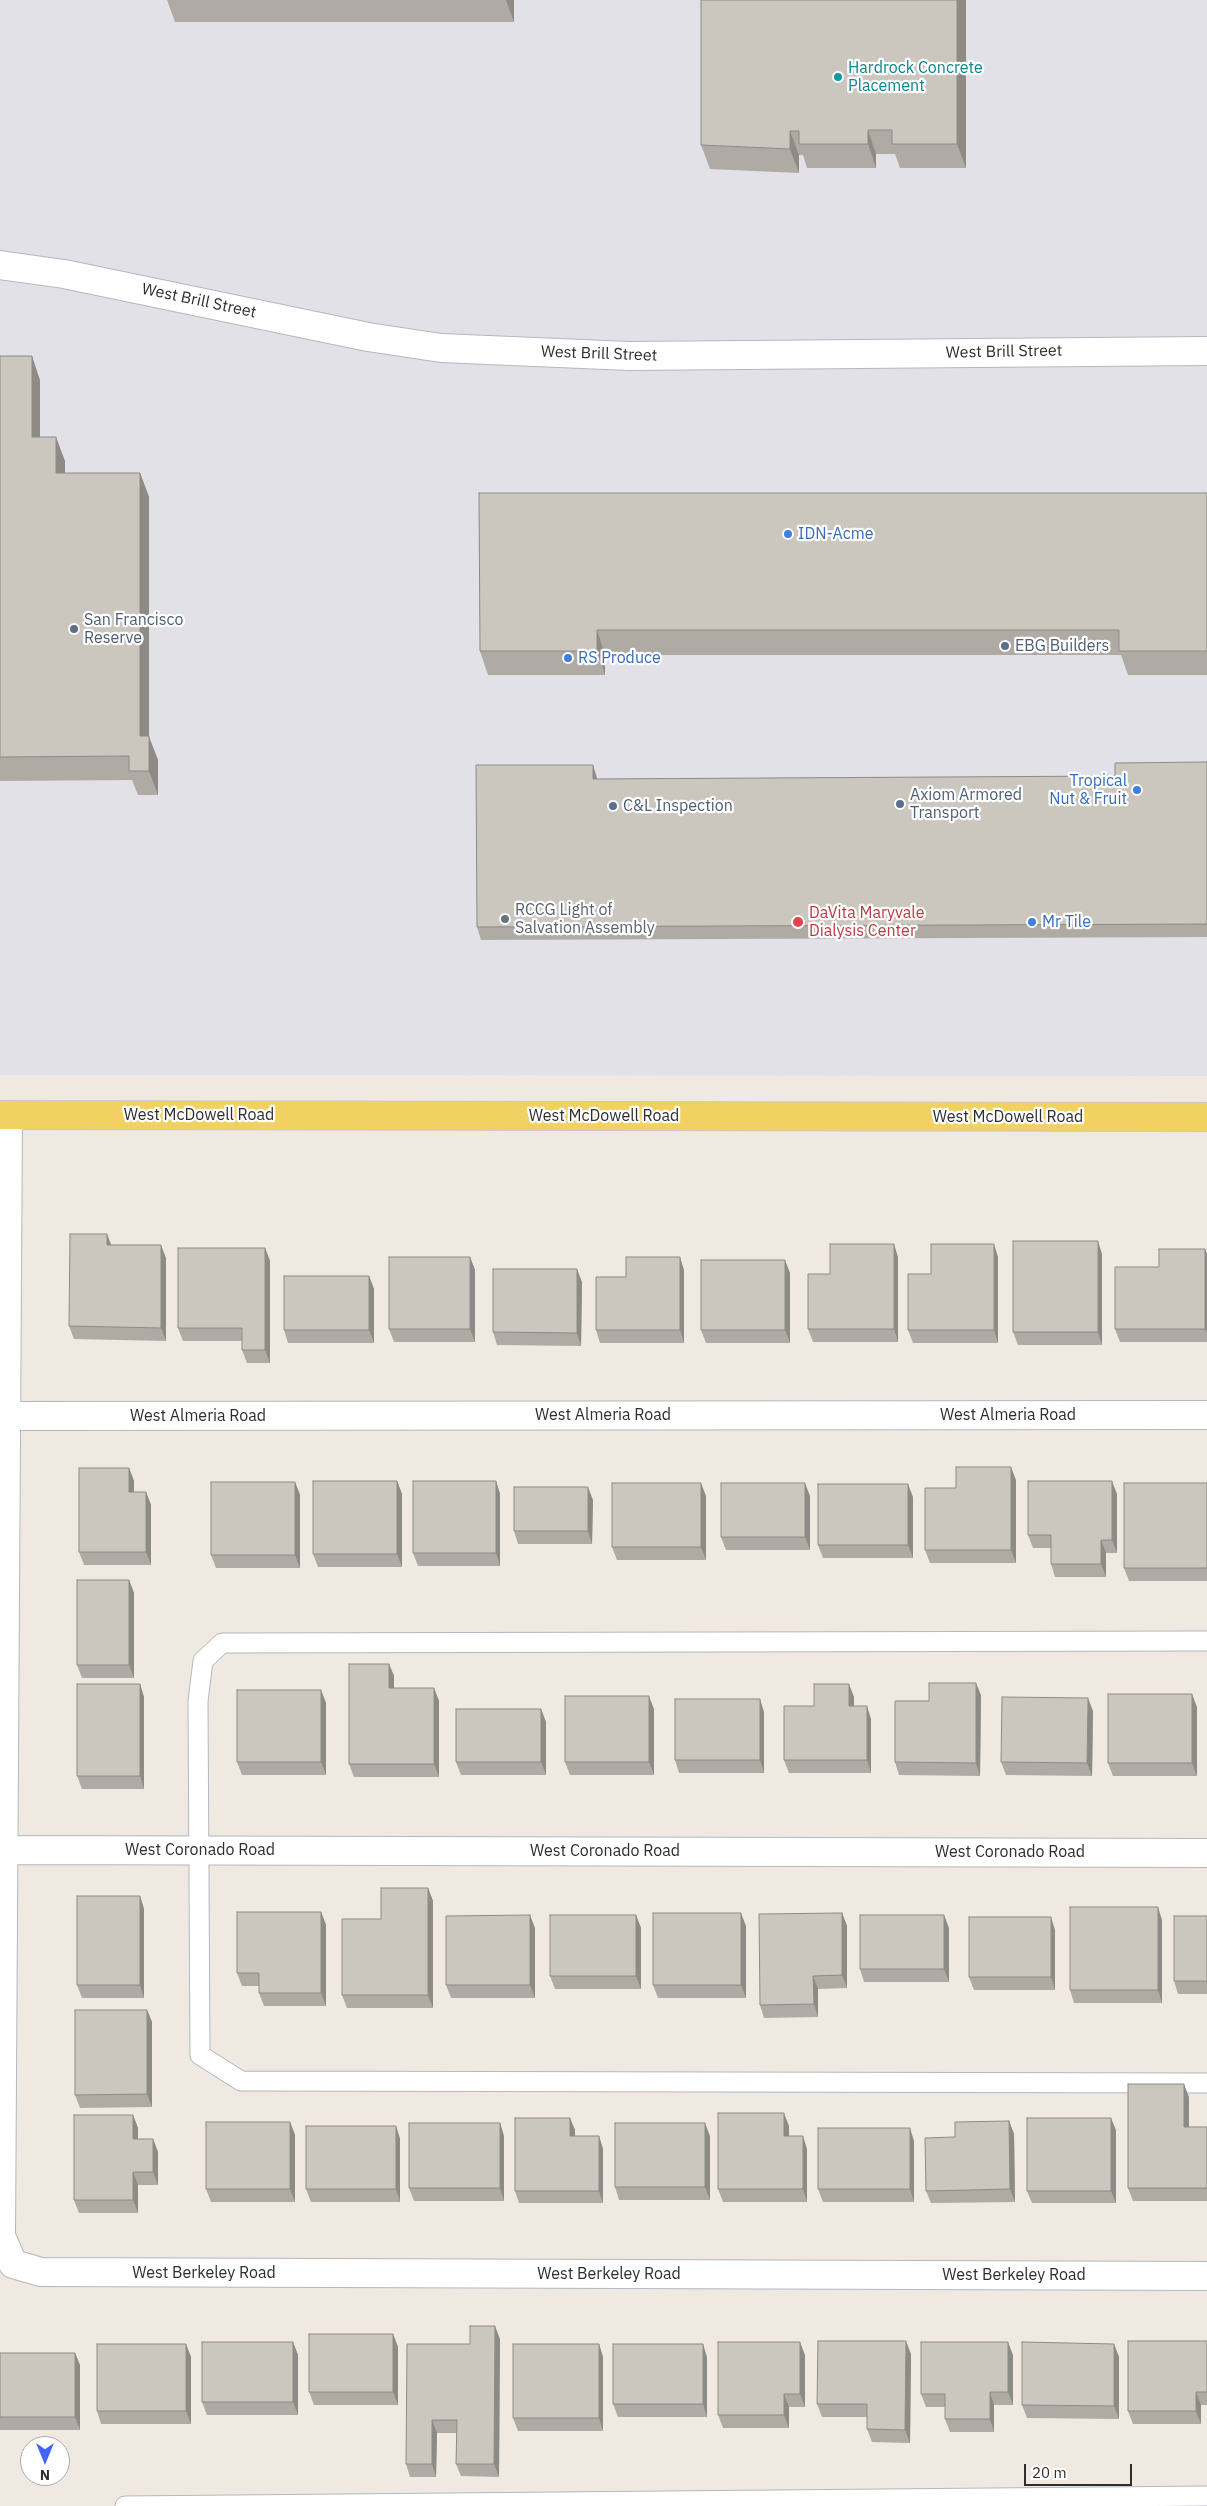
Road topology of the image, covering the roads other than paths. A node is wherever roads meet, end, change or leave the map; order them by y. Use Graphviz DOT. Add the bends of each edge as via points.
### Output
graph roads {
  1 [pos="0,265"];
  2 [pos="1207,351"];
  3 [pos="4,1115"];
  4 [pos="1207,1117"];
  5 [pos="1207,1414"];
  6 [pos="4,1416"];
  7 [pos="1207,1641"];
  8 [pos="3,1850"];
  9 [pos="200,1850"];
  10 [pos="1207,1853"];
  11 [pos="1207,2083"];
  12 [pos="1207,2276"];
  13 [pos="1207,2496"];
  14 [pos="125,2506"];
  1 -- 2 [label="street, West Brill Street" via="64,274 368,337 441,348 629,356"];
  3 -- 4 [label="main road, West McDowell Road"];
  3 -- 6 [label="street"];
  5 -- 6 [label="street, West Almeria Road"];
  6 -- 8 [label="street"];
  7 -- 9 [label="lane" via="222,1643 203,1661 198,1701"];
  8 -- 9 [label="street, West Coronado Road"];
  8 -- 12 [label="street, West Berkeley Road" via="1,2236 13,2264 41,2272"];
  9 -- 10 [label="street, West Coronado Road"];
  9 -- 11 [label="lane" via="200,2054 241,2081"];
  13 -- 14 [label="lane"];
}
